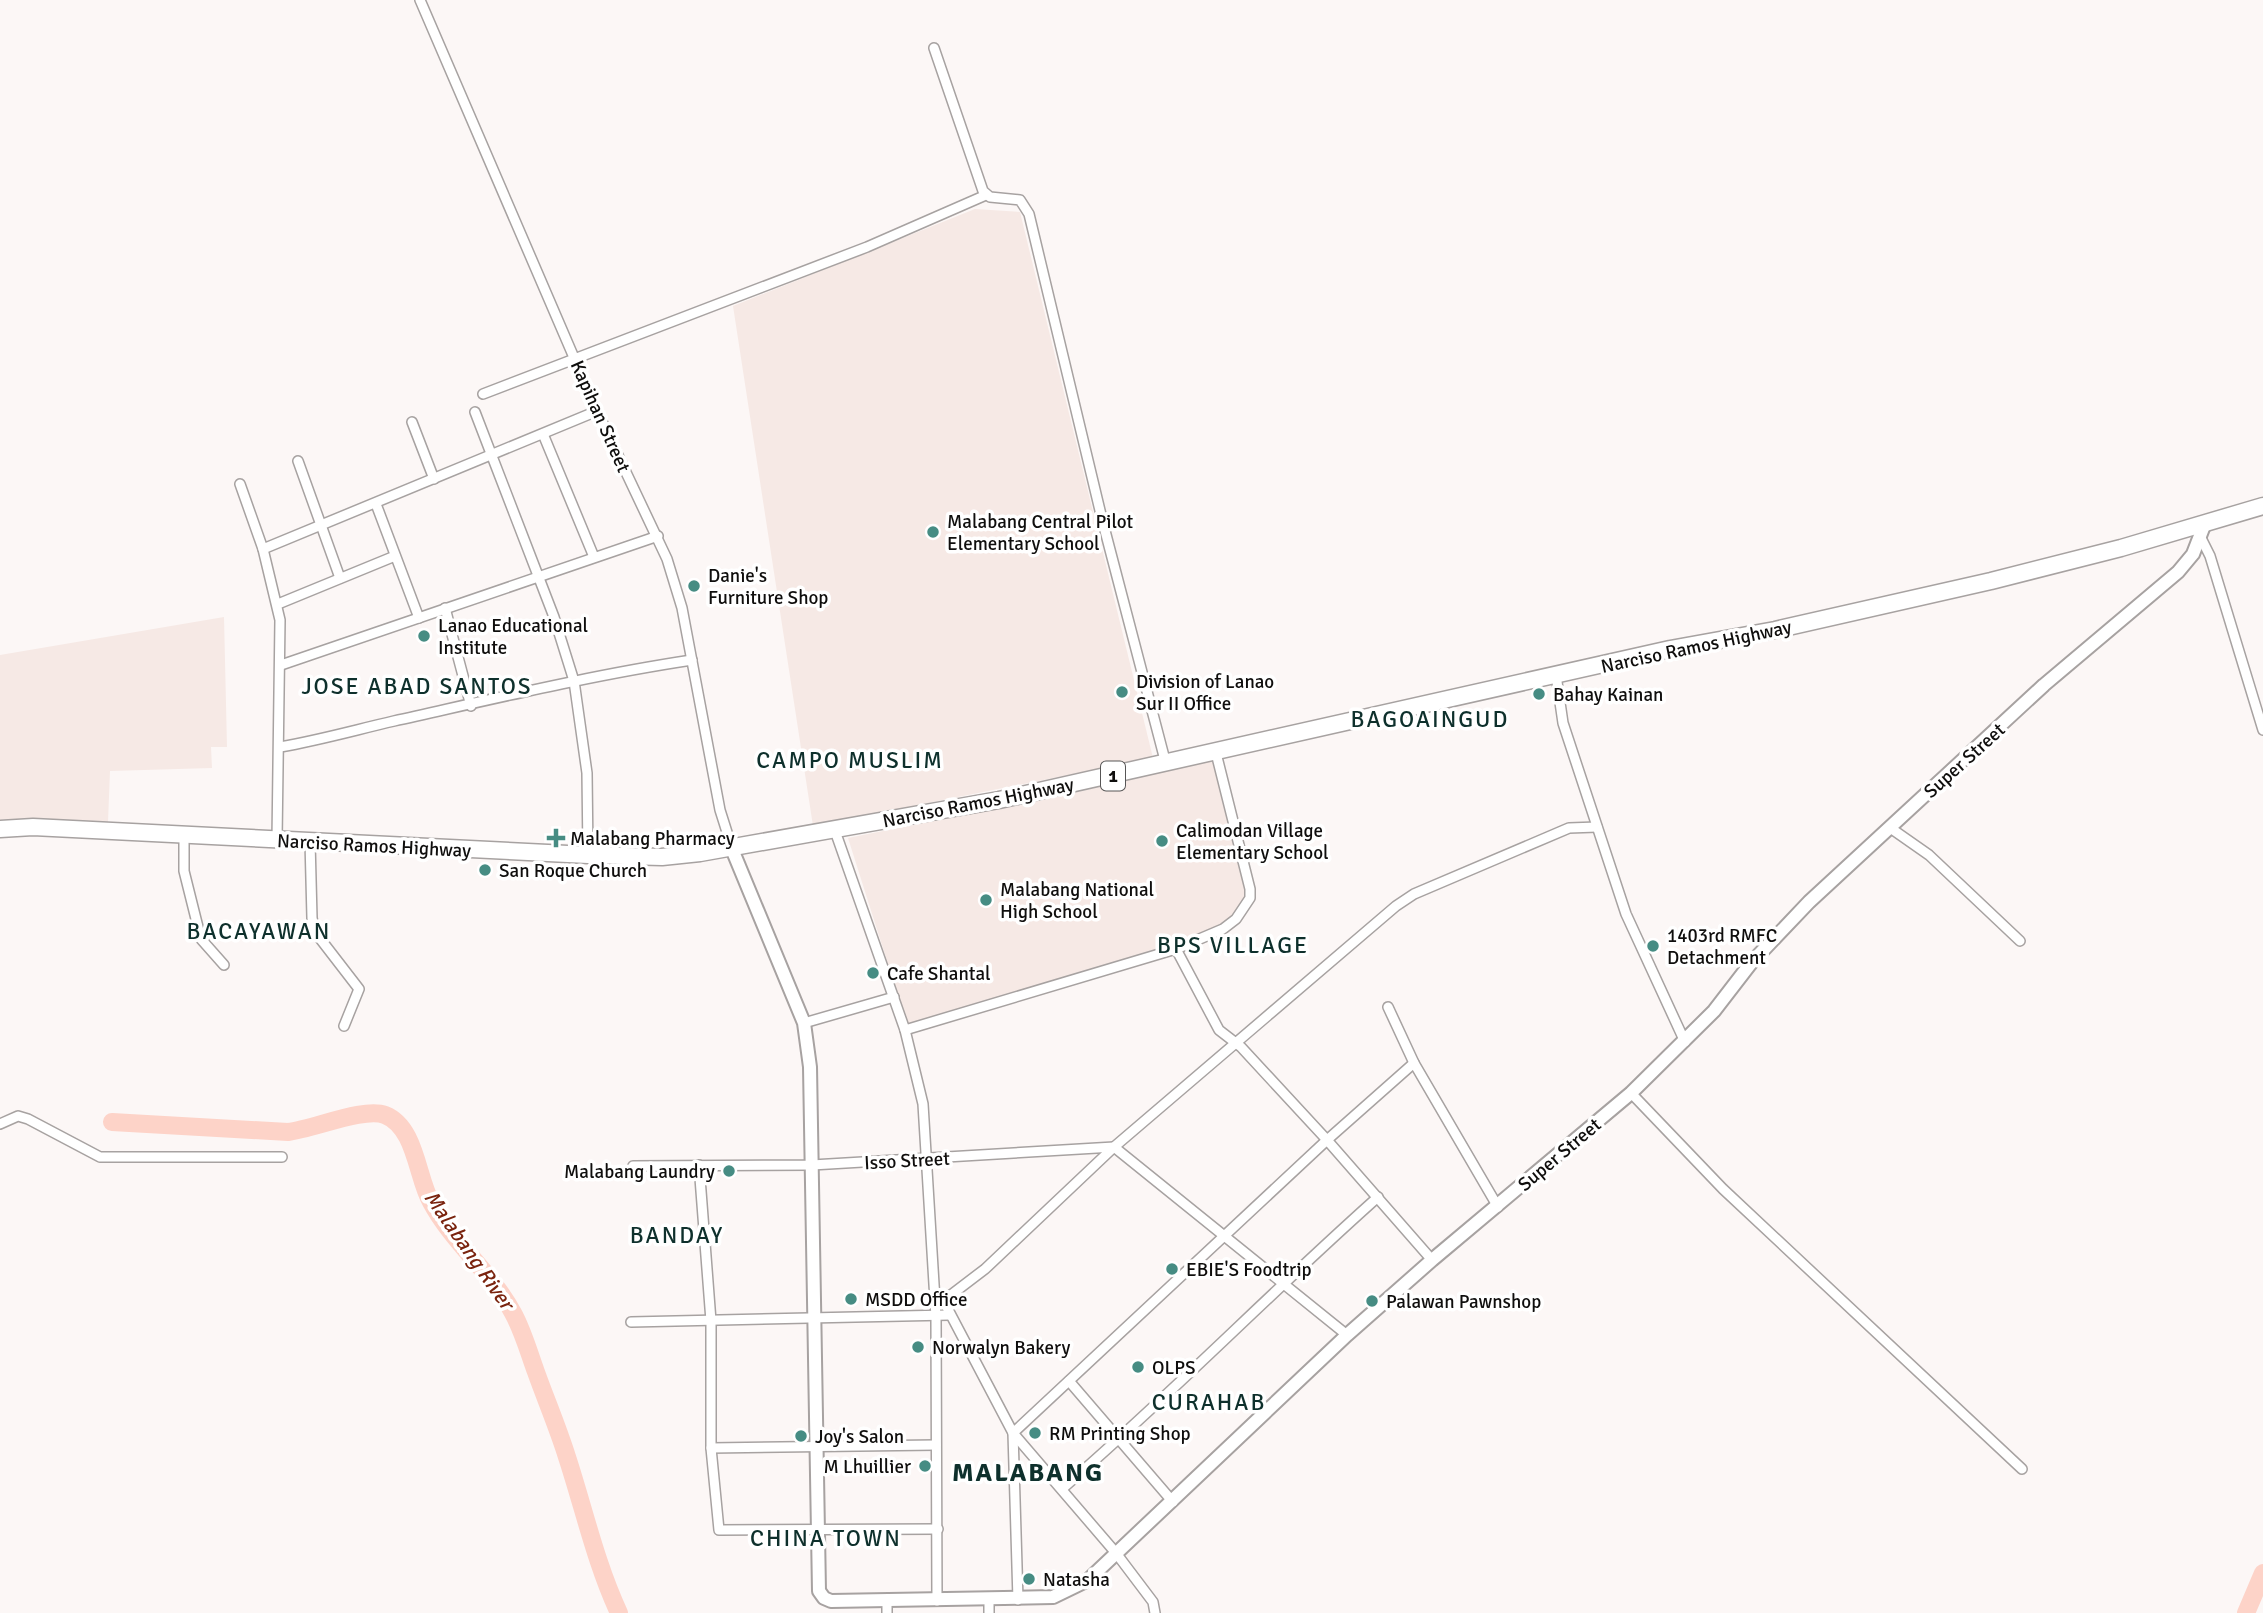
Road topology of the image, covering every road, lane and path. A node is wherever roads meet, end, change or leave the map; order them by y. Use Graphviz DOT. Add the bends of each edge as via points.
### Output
graph roads {
  1 [pos="420,0"];
  2 [pos="934,48"];
  3 [pos="986,195"];
  4 [pos="575,357"];
  5 [pos="483,394"];
  6 [pos="597,411"];
  7 [pos="475,412"];
  8 [pos="412,422"];
  9 [pos="543,434"];
  10 [pos="490,455"];
  11 [pos="298,461"];
  12 [pos="434,479"];
  13 [pos="240,484"];
  14 [pos="376,504"];
  15 [pos="2263,506"];
  16 [pos="322,526"];
  17 [pos="2203,530"];
  18 [pos="658,537"];
  19 [pos="263,549"];
  20 [pos="395,556"];
  21 [pos="594,557"];
  22 [pos="340,579"];
  23 [pos="537,579"];
  24 [pos="278,604"];
  25 [pos="445,608"];
  26 [pos="419,618"];
  27 [pos="692,660"];
  28 [pos="281,665"];
  29 [pos="1556,675"];
  30 [pos="574,681"];
  31 [pos="471,706"];
  32 [pos="2263,730"];
  33 [pos="280,747"];
  34 [pos="1216,753"];
  35 [pos="1166,764"];
  36 [pos="1597,827"];
  37 [pos="1889,827"];
  38 [pos="834,828"];
  39 [pos="0,830"];
  40 [pos="184,836"];
  41 [pos="277,839"];
  42 [pos="310,841"];
  43 [pos="732,849"];
  44 [pos="588,855"];
  45 [pos="2020,941"];
  46 [pos="1176,949"];
  47 [pos="225,965"];
  48 [pos="894,997"];
  49 [pos="1388,1007"];
  50 [pos="804,1024"];
  51 [pos="344,1026"];
  52 [pos="905,1030"];
  53 [pos="1235,1041"];
  54 [pos="1685,1042"];
  55 [pos="1414,1063"];
  56 [pos="1631,1093"];
  57 [pos="0,1124"];
  58 [pos="1327,1139"];
  59 [pos="1114,1147"];
  60 [pos="282,1157"];
  61 [pos="927,1160"];
  62 [pos="699,1165"];
  63 [pos="812,1165"];
  64 [pos="633,1166"];
  65 [pos="1378,1197"];
  66 [pos="1497,1206"];
  67 [pos="1226,1236"];
  68 [pos="1432,1260"];
  69 [pos="1283,1281"];
  70 [pos="934,1283"];
  71 [pos="943,1301"];
  72 [pos="949,1315"];
  73 [pos="936,1317"];
  74 [pos="815,1319"];
  75 [pos="711,1321"];
  76 [pos="631,1322"];
  77 [pos="1347,1335"];
  78 [pos="1069,1381"];
  79 [pos="1013,1433"];
  80 [pos="1119,1439"];
  81 [pos="936,1445"];
  82 [pos="817,1446"];
  83 [pos="711,1448"];
  84 [pos="2022,1469"];
  85 [pos="1063,1488"];
  86 [pos="1173,1502"];
  87 [pos="817,1528"];
  88 [pos="938,1528"];
  89 [pos="1116,1553"];
  90 [pos="1018,1600"];
  91 [pos="937,1601"];
  92 [pos="989,1606"];
  93 [pos="887,1607"];
  94 [pos="1155,1613"];
  1 -- 4 [label="street, Kapihan Street"];
  2 -- 3 [label="street"];
  3 -- 4 [label="street" via="769,286"];
  3 -- 35 [label="street" via="1020,200 1029,214"];
  4 -- 5 [label="street"];
  4 -- 6 [label="street, Kapihan Street"];
  6 -- 9 [label="street"];
  6 -- 18 [label="street, Kapihan Street"];
  7 -- 10 [label="street"];
  8 -- 12 [label="street"];
  9 -- 10 [label="street"];
  9 -- 21 [label="street"];
  10 -- 12 [label="street"];
  10 -- 23 [label="street"];
  11 -- 16 [label="street"];
  12 -- 14 [label="street"];
  13 -- 19 [label="street"];
  14 -- 16 [label="street"];
  14 -- 20 [label="street"];
  15 -- 17 [label="highway, Narciso Ramos Highway / 1"];
  16 -- 19 [label="street"];
  16 -- 22 [label="street"];
  17 -- 29 [label="highway, Narciso Ramos Highway / 1" via="1775,631"];
  17 -- 32 [label="street"];
  17 -- 37 [label="street, Super Street" via="2193,554 2178,572 2044,685"];
  18 -- 21 [label="street"];
  18 -- 27 [label="street, Kapihan Street" via="675,582"];
  19 -- 24 [label="street"];
  20 -- 22 [label="street"];
  20 -- 26 [label="street"];
  21 -- 23 [label="street"];
  22 -- 24 [label="street"];
  23 -- 25 [label="street"];
  23 -- 30 [label="street"];
  24 -- 28 [label="street"];
  25 -- 26 [label="street"];
  25 -- 31 [label="street"];
  26 -- 28 [label="street"];
  27 -- 30 [label="street"];
  27 -- 43 [label="street, Kapihan Street" via="720,810"];
  28 -- 33 [label="street"];
  29 -- 34 [label="highway, Narciso Ramos Highway / 1"];
  29 -- 36 [label="street" via="1563,723"];
  30 -- 31 [label="street"];
  30 -- 44 [label="street" via="587,773"];
  31 -- 33 [label="street"];
  33 -- 41 [label="street"];
  34 -- 35 [label="highway, Narciso Ramos Highway / 1"];
  34 -- 46 [label="street" via="1250,898 1223,929"];
  35 -- 38 [label="highway, Narciso Ramos Highway / 1" via="999,800"];
  36 -- 53 [label="street" via="1569,828 1414,894"];
  36 -- 54 [label="street" via="1632,930"];
  37 -- 45 [label="street" via="1928,855"];
  37 -- 54 [label="street, Super Street" via="1759,954"];
  38 -- 43 [label="highway, Narciso Ramos Highway / 1"];
  38 -- 48 [label="street"];
  39 -- 40 [label="highway, Narciso Ramos Highway / 1" via="33,827"];
  40 -- 41 [label="highway, Narciso Ramos Highway / 1"];
  40 -- 47 [label="street" via="184,871 201,939"];
  41 -- 42 [label="highway, Narciso Ramos Highway / 1"];
  42 -- 44 [label="highway, Narciso Ramos Highway / 1"];
  42 -- 51 [label="street" via="315,932 359,989"];
  43 -- 44 [label="highway, Narciso Ramos Highway / 1" via="682,856"];
  43 -- 50 [label="street"];
  46 -- 52 [label="street"];
  46 -- 53 [label="street" via="1212,1020"];
  48 -- 50 [label="street"];
  48 -- 52 [label="street"];
  49 -- 55 [label="street"];
  50 -- 63 [label="street"];
  52 -- 61 [label="street" via="923,1104"];
  53 -- 58 [label="street"];
  53 -- 59 [label="street"];
  54 -- 56 [label="street, Super Street"];
  55 -- 58 [label="street"];
  55 -- 66 [label="street"];
  56 -- 66 [label="street, Super Street"];
  56 -- 84 [label="street" via="1723,1189"];
  57 -- 60 [label="street" via="18,1116 28,1119 100,1157"];
  58 -- 65 [label="street"];
  58 -- 67 [label="street"];
  59 -- 61 [label="street, Isso Street"];
  59 -- 67 [label="street"];
  59 -- 71 [label="street" via="985,1269"];
  61 -- 63 [label="street, Isso Street"];
  61 -- 70 [label="street"];
  62 -- 63 [label="street, Isso Street"];
  62 -- 64 [label="street, Isso Street"];
  62 -- 75 [label="street"];
  63 -- 74 [label="street"];
  65 -- 68 [label="street"];
  65 -- 69 [label="street"];
  66 -- 68 [label="street, Super Street"];
  67 -- 69 [label="street"];
  67 -- 78 [label="street"];
  68 -- 77 [label="street, Super Street"];
  69 -- 77 [label="street"];
  69 -- 80 [label="street"];
  70 -- 71 [label="street"];
  70 -- 73 [label="street"];
  71 -- 72 [label="street"];
  72 -- 73 [label="street"];
  72 -- 79 [label="street"];
  73 -- 74 [label="street"];
  73 -- 81 [label="street"];
  74 -- 75 [label="street"];
  74 -- 82 [label="street"];
  75 -- 76 [label="street"];
  75 -- 83 [label="street"];
  77 -- 86 [label="street, Super Street"];
  78 -- 79 [label="street"];
  78 -- 80 [label="street"];
  79 -- 85 [label="street"];
  79 -- 90 [label="street"];
  80 -- 85 [label="street"];
  80 -- 86 [label="street"];
  81 -- 82 [label="street"];
  81 -- 88 [label="street"];
  82 -- 83 [label="street"];
  82 -- 87 [label="street"];
  83 -- 87 [label="street" via="719,1530"];
  85 -- 89 [label="street"];
  86 -- 89 [label="street, Super Street"];
  87 -- 88 [label="street"];
  87 -- 93 [label="street, Super Street" via="821,1595 831,1601"];
  88 -- 91 [label="street"];
  89 -- 90 [label="street, Super Street" via="1075,1588 1053,1597"];
  89 -- 94 [label="street" via="1153,1602"];
  90 -- 92 [label="street, Super Street"];
  91 -- 92 [label="street, Super Street"];
  91 -- 93 [label="street, Super Street"];
}
